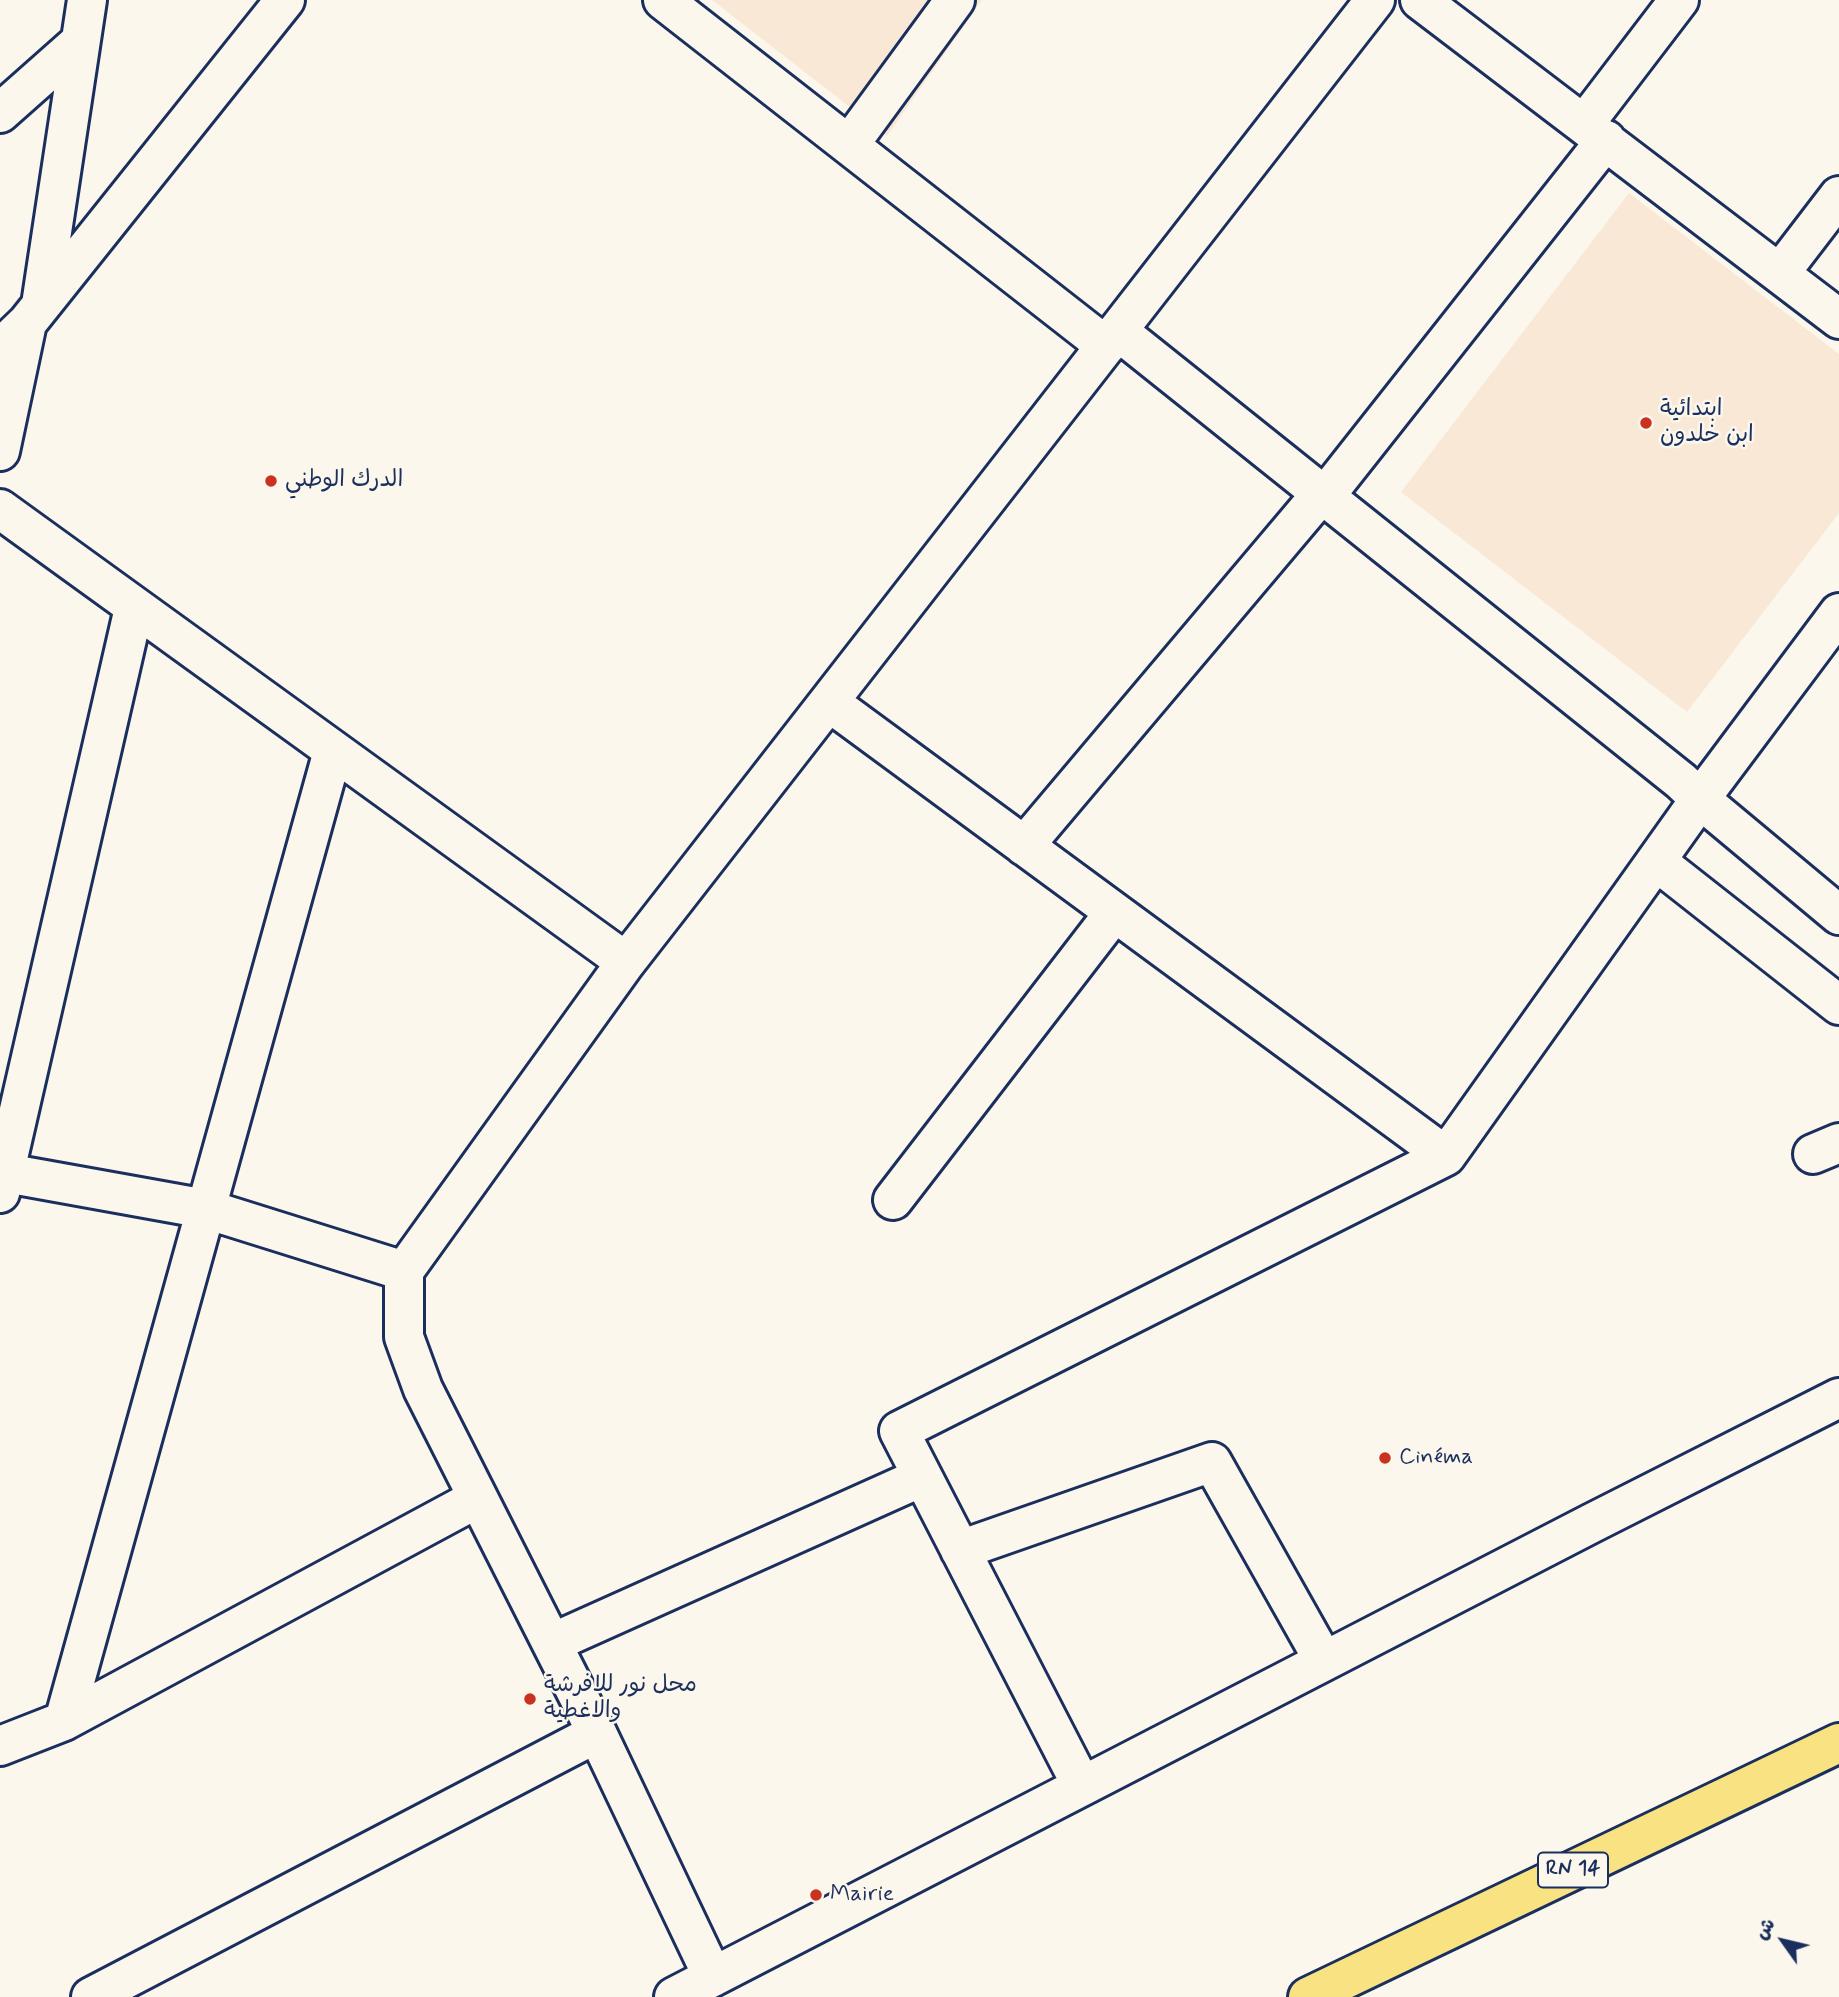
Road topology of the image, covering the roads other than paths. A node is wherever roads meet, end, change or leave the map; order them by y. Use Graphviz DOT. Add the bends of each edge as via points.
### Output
graph roads {
  1 [pos="87,0"];
  2 [pos="285,0"];
  3 [pos="663,0"];
  4 [pos="956,0"];
  5 [pos="1376,0"];
  6 [pos="1420,0"];
  7 [pos="1679,0"];
  8 [pos="80,42"];
  9 [pos="0,113"];
  10 [pos="1596,131"];
  11 [pos="849,145"];
  12 [pos="1839,196"];
  13 [pos="1780,273"];
  14 [pos="34,315"];
  15 [pos="1839,319"];
  16 [pos="1112,338"];
  17 [pos="0,349"];
  18 [pos="0,450"];
  19 [pos="1323,495"];
  20 [pos="0,509"];
  21 [pos="134,608"];
  22 [pos="1839,613"];
  23 [pos="830,702"];
  24 [pos="333,751"];
  25 [pos="1700,799"];
  26 [pos="1024,846"];
  27 [pos="1656,861"];
  28 [pos="1114,913"];
  29 [pos="1839,915"];
  30 [pos="626,962"];
  31 [pos="1839,1005"];
  32 [pos="1446,1156"];
  33 [pos="2,1179"];
  34 [pos="892,1200"];
  35 [pos="206,1209"];
  36 [pos="404,1271"];
  37 [pos="1839,1398"];
  38 [pos="922,1477"];
  39 [pos="478,1497"];
  40 [pos="960,1550"];
  41 [pos="552,1643"];
  42 [pos="1324,1661"];
  43 [pos="64,1721"];
  44 [pos="597,1733"];
  45 [pos="1839,1743"];
  46 [pos="0,1746"];
  47 [pos="1082,1786"];
  48 [pos="713,1977"];
  49 [pos="91,1997"];
  50 [pos="674,1997"];
  51 [pos="1308,1997"];
  1 -- 8 [label="street"];
  2 -- 14 [label="street"];
  3 -- 11 [label="street"];
  4 -- 11 [label="street"];
  5 -- 16 [label="street"];
  6 -- 10 [label="street"];
  7 -- 10 [label="street"];
  8 -- 9 [label="street"];
  8 -- 14 [label="street"];
  10 -- 13 [label="street"];
  10 -- 19 [label="street"];
  11 -- 16 [label="street"];
  12 -- 13 [label="street"];
  13 -- 15 [label="street"];
  14 -- 17 [label="street"];
  14 -- 18 [label="street"];
  16 -- 19 [label="street"];
  16 -- 23 [label="street"];
  19 -- 25 [label="street"];
  19 -- 26 [label="street"];
  20 -- 21 [label="street"];
  21 -- 24 [label="street"];
  21 -- 33 [label="street"];
  22 -- 25 [label="street"];
  23 -- 26 [label="street"];
  23 -- 30 [label="street"];
  24 -- 30 [label="street"];
  24 -- 35 [label="street"];
  25 -- 27 [label="street"];
  25 -- 29 [label="street"];
  26 -- 28 [label="street"];
  27 -- 31 [label="street"];
  27 -- 32 [label="street"];
  28 -- 32 [label="street"];
  28 -- 34 [label="street"];
  30 -- 36 [label="street"];
  32 -- 38 [label="street" via="899,1431"];
  33 -- 35 [label="street"];
  35 -- 36 [label="street"];
  35 -- 43 [label="street"];
  36 -- 39 [label="street" via="404,1337 423,1389"];
  37 -- 42 [label="street"];
  38 -- 40 [label="street"];
  38 -- 41 [label="street"];
  39 -- 41 [label="street"];
  39 -- 43 [label="street"];
  40 -- 42 [label="street" via="1212,1462"];
  40 -- 47 [label="street"];
  41 -- 44 [label="street"];
  42 -- 47 [label="street"];
  43 -- 46 [label="street"];
  44 -- 48 [label="street"];
  44 -- 49 [label="street"];
  45 -- 51 [label="main road, RN 14"];
  47 -- 48 [label="street"];
  48 -- 50 [label="street"];
}
